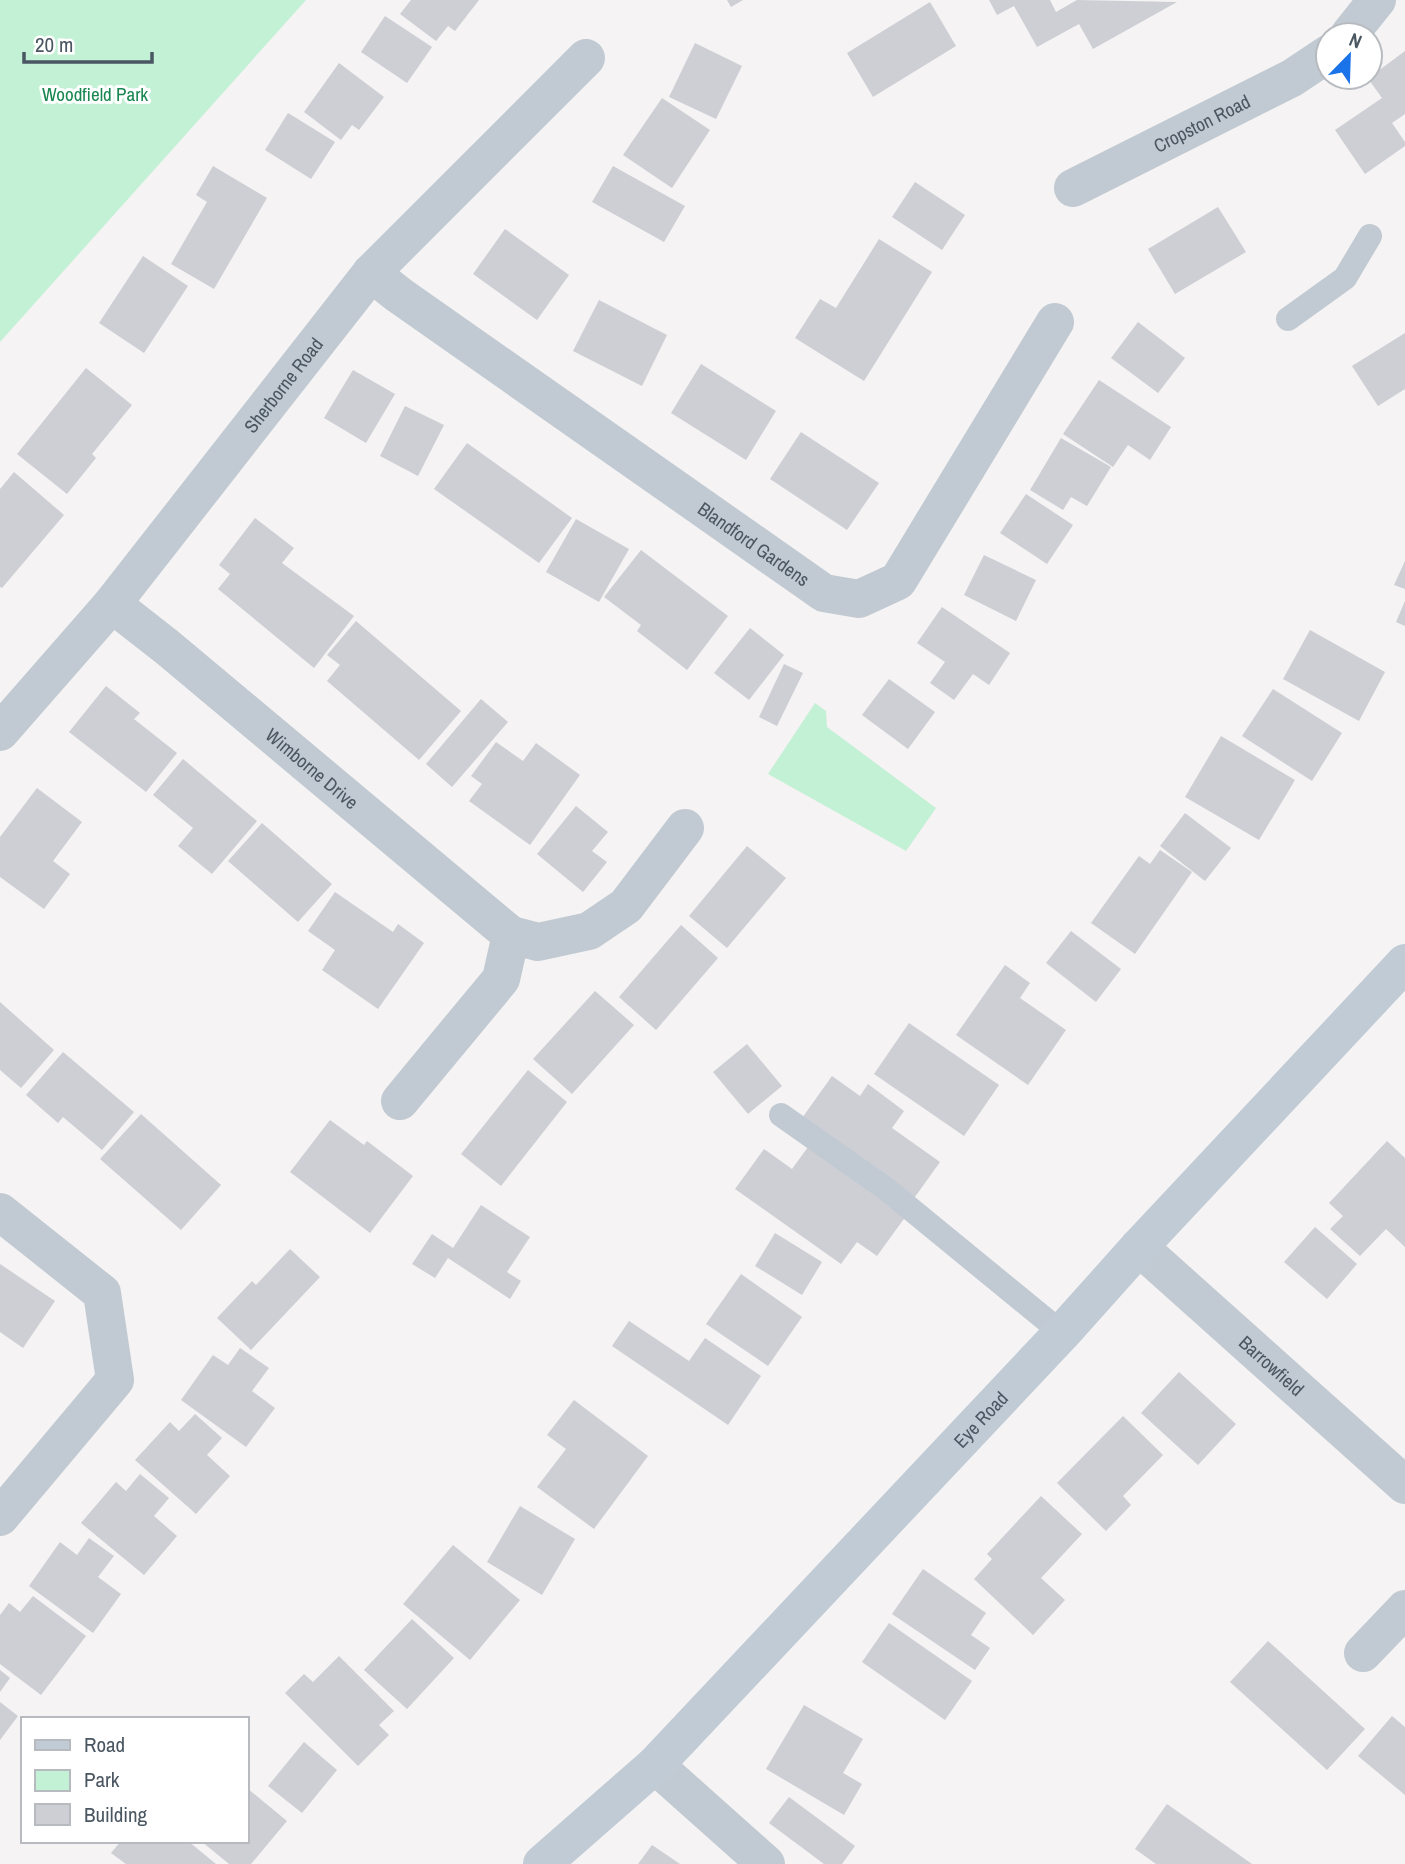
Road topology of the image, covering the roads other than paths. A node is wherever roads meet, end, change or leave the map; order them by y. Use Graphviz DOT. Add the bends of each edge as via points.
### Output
graph roads {
  1 [pos="1377,0"];
  2 [pos="1360,21"];
  3 [pos="586,58"];
  4 [pos="1314,63"];
  5 [pos="1073,188"];
  6 [pos="1370,236"];
  7 [pos="371,273"];
  8 [pos="1288,318"];
  9 [pos="1055,322"];
  10 [pos="112,604"];
  11 [pos="0,732"];
  12 [pos="685,828"];
  13 [pos="511,936"];
  14 [pos="1405,963"];
  15 [pos="400,1101"];
  16 [pos="781,1115"];
  17 [pos="0,1212"];
  18 [pos="1139,1247"];
  19 [pos="1062,1333"];
  20 [pos="1405,1485"];
  21 [pos="0,1517"];
  22 [pos="1405,1609"];
  23 [pos="1363,1653"];
  24 [pos="655,1765"];
  25 [pos="542,1864"];
  26 [pos="766,1864"];
  1 -- 2 [label="street"];
  3 -- 7 [label="street, Sherborne Road"];
  4 -- 5 [label="street, Cropston Road" via="1279,85"];
  6 -- 8 [label="lane" via="1345,278"];
  7 -- 9 [label="street, Blandford Gardens" via="824,593 859,599 898,581"];
  7 -- 10 [label="street, Sherborne Road"];
  10 -- 11 [label="street, Sherborne Road"];
  10 -- 13 [label="street, Wimborne Drive"];
  12 -- 13 [label="street" via="626,906 589,931 538,942"];
  13 -- 15 [label="street" via="501,979"];
  14 -- 18 [label="street, Eye Road"];
  16 -- 19 [label="lane" via="885,1188"];
  17 -- 21 [label="street" via="103,1293 115,1380"];
  18 -- 19 [label="street, Eye Road"];
  18 -- 20 [label="street, Barrowfield"];
  19 -- 24 [label="street, Eye Road"];
  22 -- 23 [label="street"];
  24 -- 25 [label="street, Eye Road"];
  24 -- 26 [label="street"];
}
